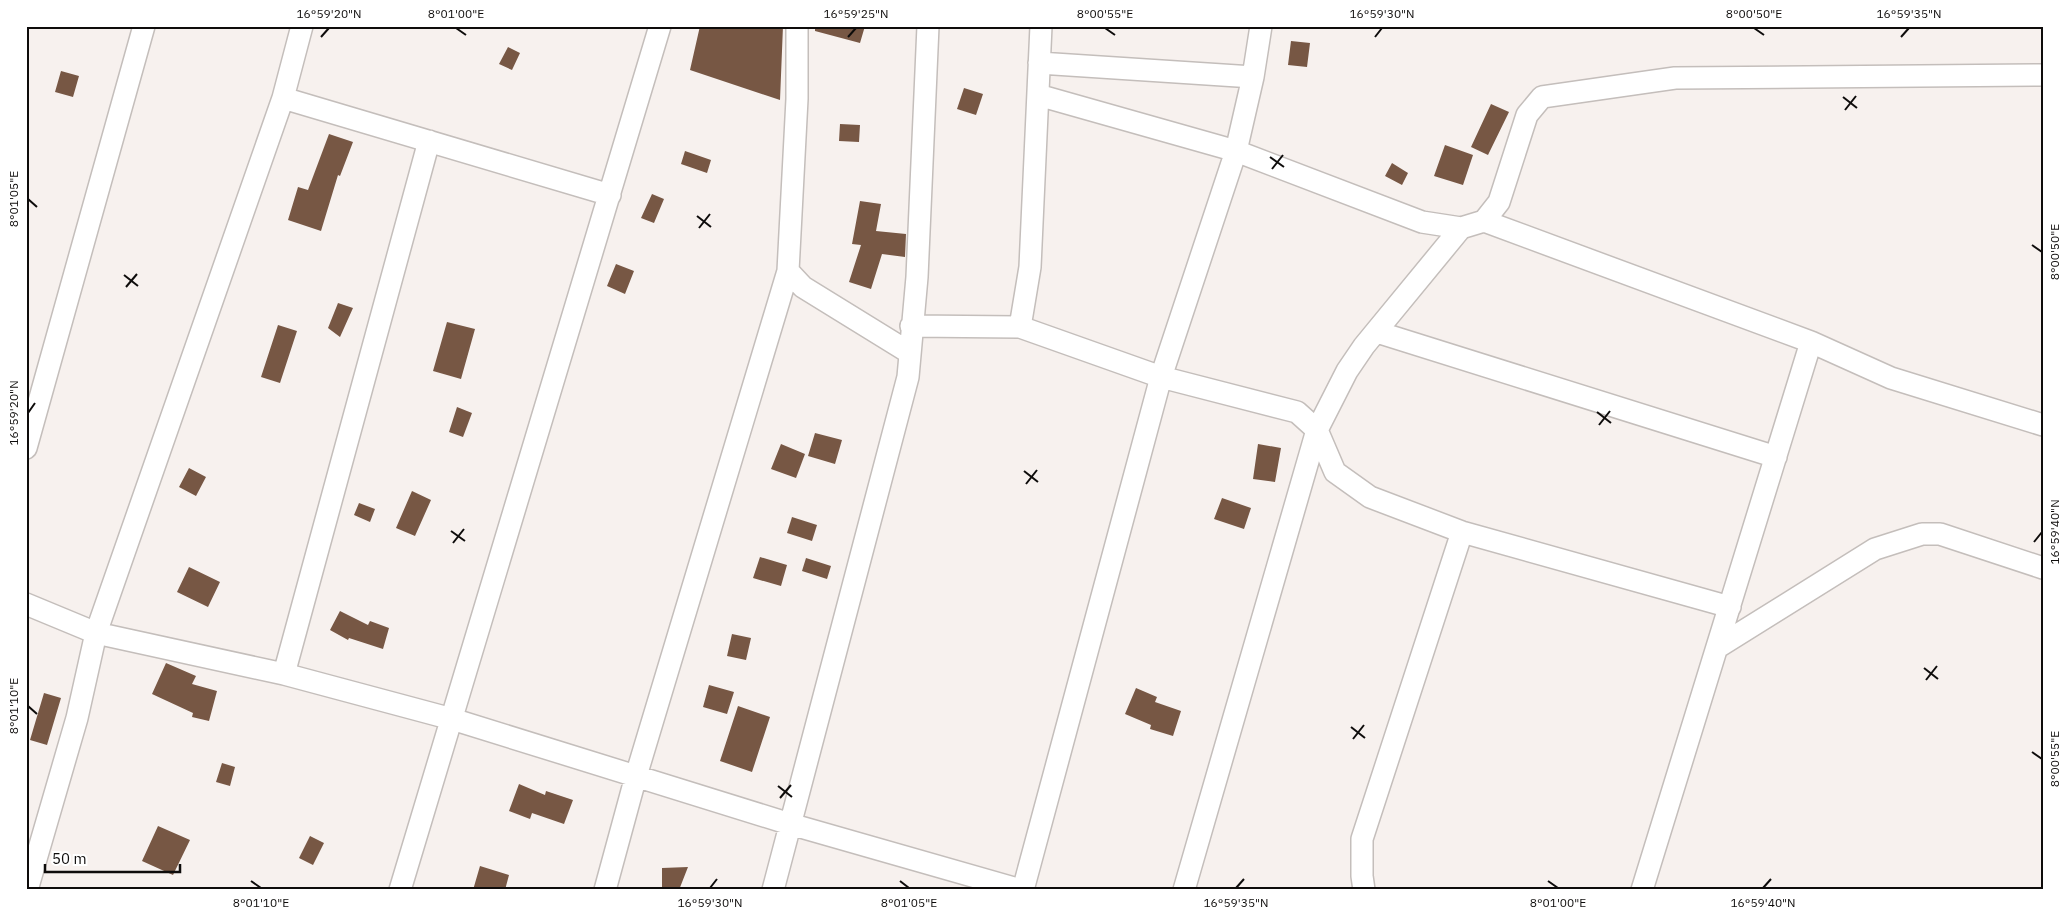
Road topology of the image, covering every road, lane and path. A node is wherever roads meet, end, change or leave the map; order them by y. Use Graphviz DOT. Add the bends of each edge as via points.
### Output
graph roads {
  1 [pos="144,26"];
  2 [pos="302,26"];
  3 [pos="660,26"];
  4 [pos="797,26"];
  5 [pos="928,26"];
  6 [pos="1041,26"];
  7 [pos="1261,26"];
  8 [pos="1039,63"];
  9 [pos="2043,75"];
  10 [pos="1253,77"];
  11 [pos="1038,95"];
  12 [pos="283,98"];
  13 [pos="429,141"];
  14 [pos="1236,151"];
  15 [pos="610,195"];
  16 [pos="1484,222"];
  17 [pos="1461,228"];
  18 [pos="788,271"];
  19 [pos="911,326"];
  20 [pos="1020,327"];
  21 [pos="1377,332"];
  22 [pos="1811,342"];
  23 [pos="910,353"];
  24 [pos="1161,377"];
  25 [pos="2043,425"];
  26 [pos="1317,430"];
  27 [pos="26,448"];
  28 [pos="1776,457"];
  29 [pos="1462,532"];
  30 [pos="2043,568"];
  31 [pos="26,604"];
  32 [pos="1730,607"];
  33 [pos="96,633"];
  34 [pos="1718,647"];
  35 [pos="284,674"];
  36 [pos="452,719"];
  37 [pos="636,776"];
  38 [pos="790,824"];
  39 [pos="27,890"];
  40 [pos="400,890"];
  41 [pos="604,890"];
  42 [pos="773,890"];
  43 [pos="1022,890"];
  44 [pos="1184,890"];
  45 [pos="1364,890"];
  46 [pos="1642,890"];
  1 -- 27 [label="street"];
  2 -- 12 [label="street"];
  3 -- 15 [label="street"];
  4 -- 18 [label="street" via="797,99"];
  5 -- 19 [label="street" via="917,277"];
  6 -- 8 [label="street"];
  7 -- 10 [label="street"];
  8 -- 10 [label="street"];
  8 -- 11 [label="street"];
  9 -- 16 [label="street" via="1675,78 1542,98 1527,115 1499,202"];
  10 -- 14 [label="street"];
  11 -- 14 [label="street"];
  11 -- 20 [label="street" via="1030,267"];
  12 -- 13 [label="street"];
  12 -- 33 [label="street"];
  13 -- 15 [label="street"];
  13 -- 35 [label="street"];
  14 -- 17 [label="street" via="1422,222"];
  14 -- 24 [label="street"];
  15 -- 36 [label="street"];
  16 -- 17 [label="street"];
  16 -- 22 [label="street"];
  17 -- 21 [label="street"];
  18 -- 23 [label="street" via="803,287"];
  18 -- 37 [label="street"];
  19 -- 20 [label="street"];
  19 -- 23 [label="street"];
  20 -- 24 [label="street"];
  21 -- 26 [label="street" via="1347,371"];
  21 -- 28 [label="street"];
  22 -- 25 [label="street" via="1891,378"];
  22 -- 28 [label="street"];
  23 -- 38 [label="street" via="908,377"];
  24 -- 26 [label="street" via="1297,412"];
  24 -- 43 [label="street"];
  26 -- 29 [label="street" via="1335,472 1370,497"];
  26 -- 44 [label="street"];
  28 -- 32 [label="street"];
  29 -- 32 [label="street"];
  29 -- 45 [label="street" via="1362,839"];
  30 -- 34 [label="street" via="1940,534 1922,534 1875,549"];
  31 -- 33 [label="street"];
  32 -- 34 [label="street"];
  33 -- 35 [label="street"];
  33 -- 39 [label="street" via="77,718"];
  34 -- 46 [label="street"];
  35 -- 36 [label="street"];
  36 -- 37 [label="street"];
  36 -- 40 [label="street"];
  37 -- 38 [label="street"];
  37 -- 41 [label="street"];
  38 -- 42 [label="street"];
  38 -- 43 [label="street"];
}
